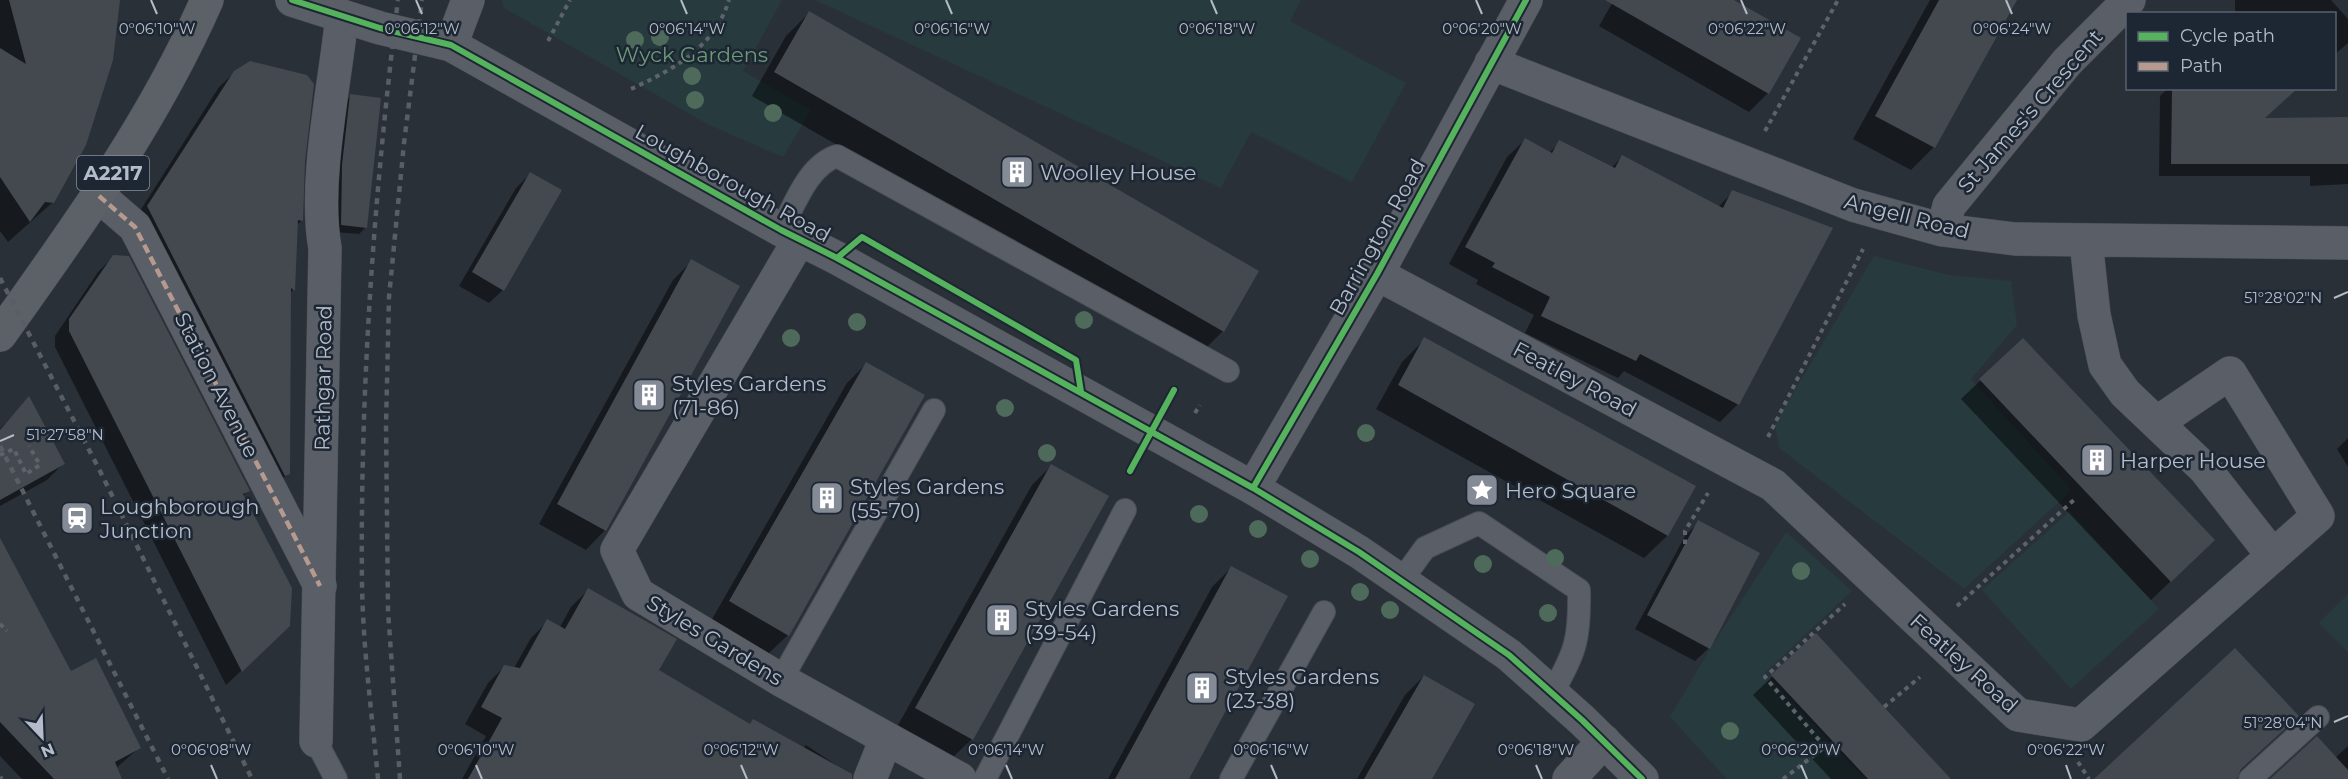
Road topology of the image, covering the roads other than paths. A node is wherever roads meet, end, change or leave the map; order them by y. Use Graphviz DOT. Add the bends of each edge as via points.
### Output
graph roads {
  1 [pos="207,0"];
  2 [pos="292,0"];
  3 [pos="468,0"];
  4 [pos="2129,0"];
  5 [pos="1524,1"];
  6 [pos="342,16"];
  7 [pos="451,45"];
  8 [pos="1491,63"];
  9 [pos="99,196"];
  10 [pos="1943,230"];
  11 [pos="790,235"];
  12 [pos="2086,241"];
  13 [pos="2348,243"];
  14 [pos="1377,274"];
  15 [pos="0,335"];
  16 [pos="1228,371"];
  17 [pos="934,410"];
  18 [pos="2158,422"];
  19 [pos="1254,488"];
  20 [pos="1125,510"];
  21 [pos="2273,556"];
  22 [pos="1401,581"];
  23 [pos="320,586"];
  24 [pos="1324,612"];
  25 [pos="781,680"];
  26 [pos="1552,693"];
  27 [pos="2318,717"];
  28 [pos="886,739"];
  29 [pos="316,741"];
  30 [pos="1604,741"];
  31 [pos="336,779"];
  32 [pos="870,779"];
  33 [pos="960,779"];
  34 [pos="986,779"];
  35 [pos="1231,779"];
  36 [pos="1569,779"];
  37 [pos="1642,779"];
  38 [pos="2250,779"];
  1 -- 9 [label="main road, A2217" via="185,50"];
  2 -- 6 [label="street, Loughborough Road"];
  3 -- 7 [label="street"];
  4 -- 10 [label="street, St James's Crescent" via="2067,62 1949,206"];
  5 -- 8 [label="street, Barrington Road"];
  6 -- 7 [label="street, Loughborough Road"];
  6 -- 23 [label="street, Rathgar Road" via="326,144 321,229 325,248"];
  7 -- 11 [label="street, Loughborough Road"];
  8 -- 10 [label="street, Angell Road" via="1853,205"];
  8 -- 14 [label="street, Barrington Road"];
  9 -- 15 [label="main road, A2217"];
  9 -- 23 [label="street, Station Avenue" via="135,226"];
  10 -- 12 [label="street, Angell Road" via="2015,239"];
  11 -- 16 [label="lane" via="806,185 824,160 837,156"];
  11 -- 19 [label="street, Loughborough Road"];
  11 -- 25 [label="street, Styles Gardens" via="617,550 638,594"];
  12 -- 13 [label="street, Angell Road"];
  12 -- 18 [label="street" via="2094,315 2105,364 2125,393"];
  14 -- 19 [label="street, Barrington Road"];
  14 -- 21 [label="street, Featley Road" via="1773,485 2018,715 2081,725"];
  17 -- 25 [label="lane"];
  18 -- 21 [label="street" via="2205,469"];
  18 -- 21 [label="street, Featley Road" via="2230,373 2318,516"];
  19 -- 22 [label="street, Loughborough Road"];
  20 -- 34 [label="lane"];
  22 -- 26 [label="street, Loughborough Road" via="1509,655"];
  22 -- 26 [label="lane" via="1425,548 1479,523 1579,590 1576,647"];
  23 -- 29 [label="street, Rathgar Road"];
  24 -- 35 [label="lane"];
  25 -- 28 [label="street, Styles Gardens"];
  26 -- 30 [label="street, Loughborough Road"];
  27 -- 38 [label="lane"];
  28 -- 32 [label="street"];
  28 -- 33 [label="street, Styles Gardens"];
  29 -- 31 [label="lane"];
  30 -- 36 [label="street"];
  30 -- 37 [label="street, Loughborough Road"];
}
